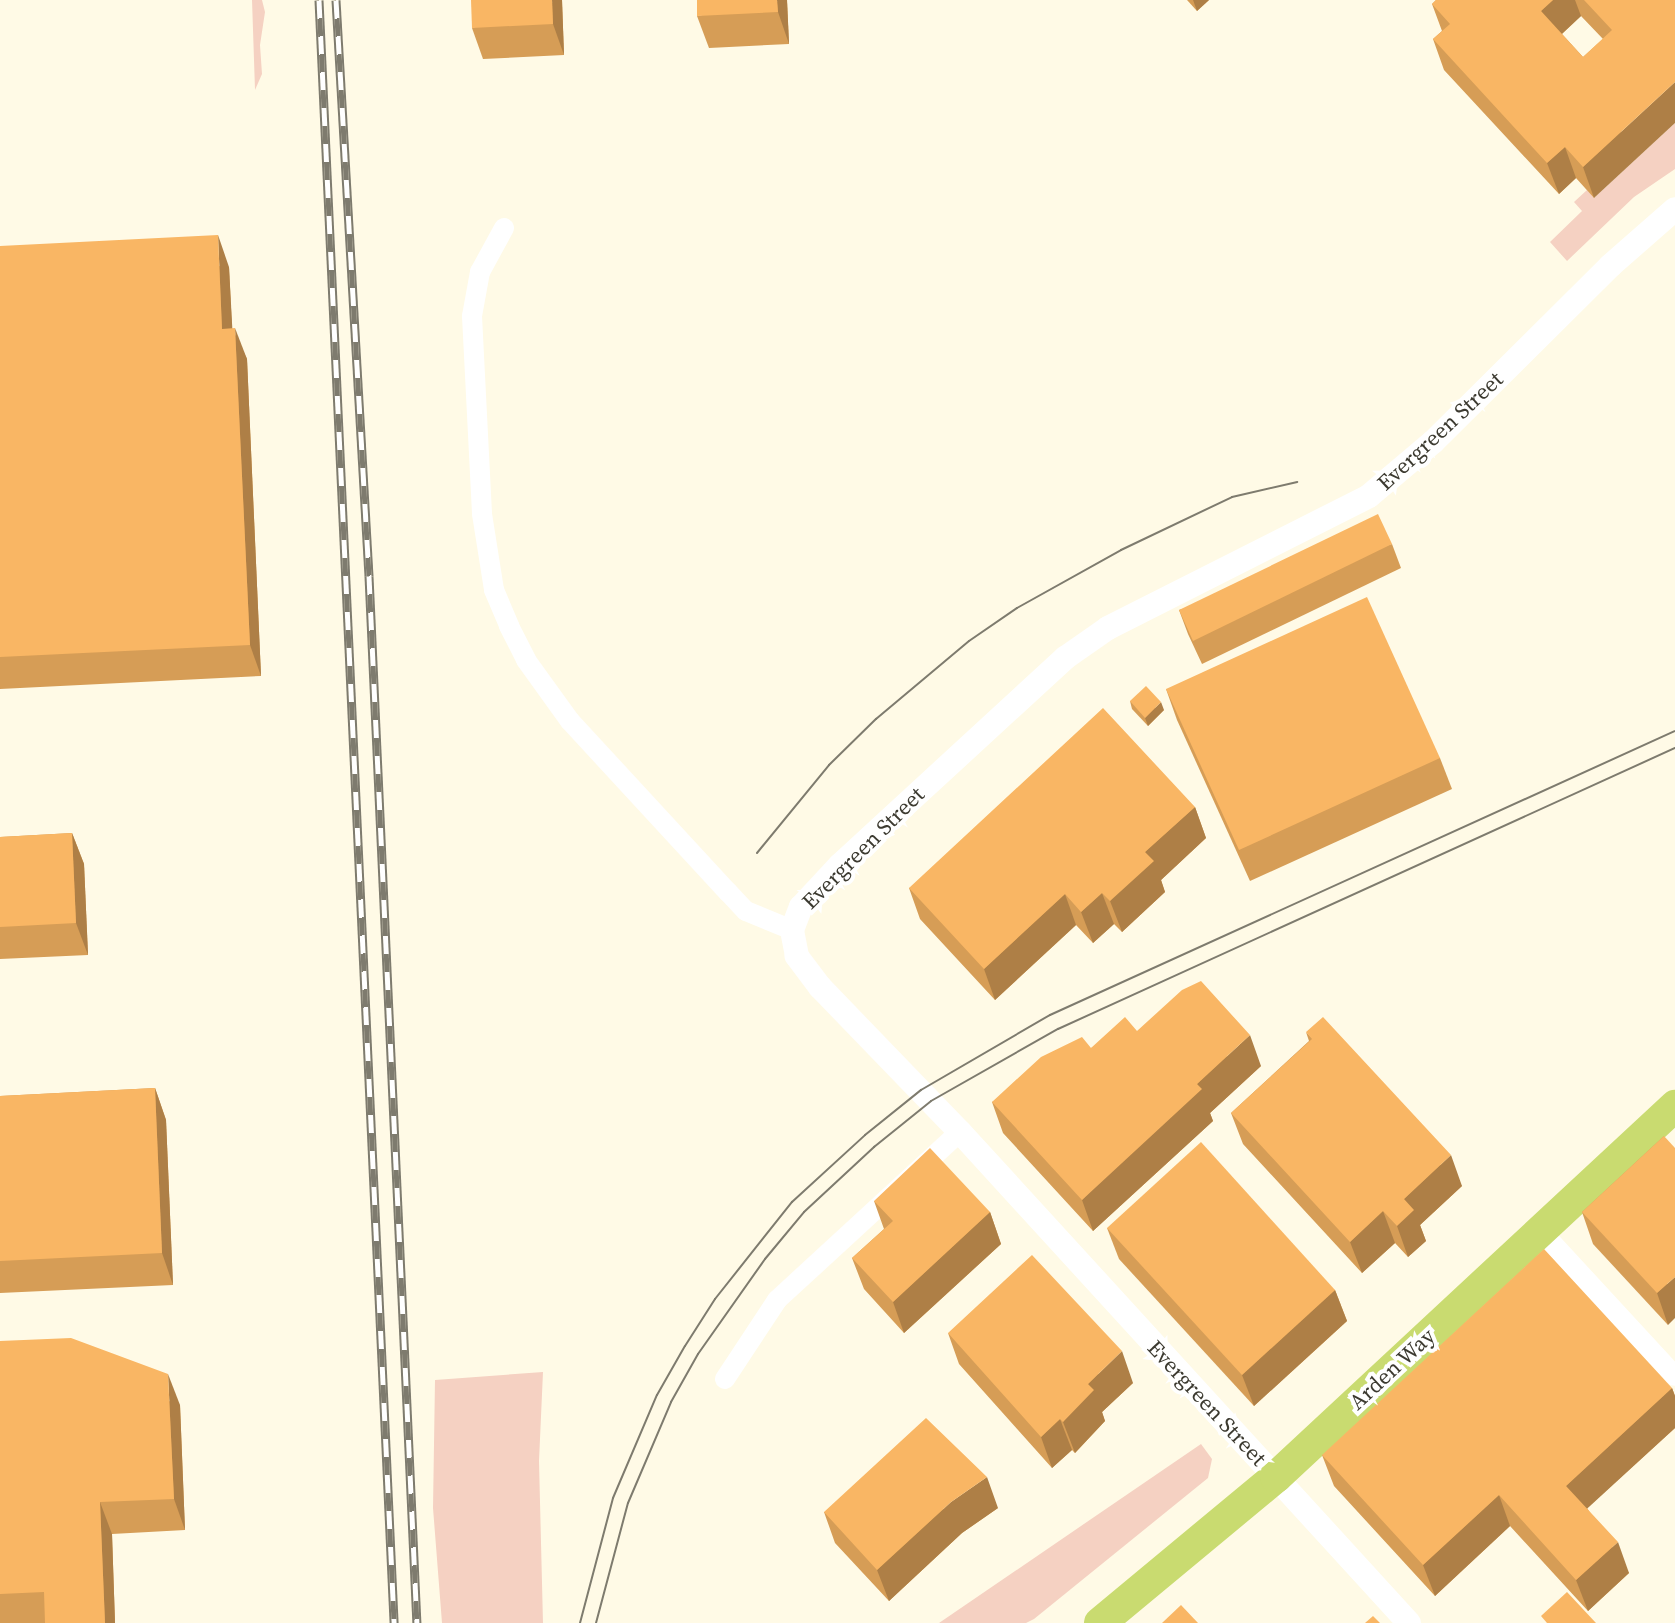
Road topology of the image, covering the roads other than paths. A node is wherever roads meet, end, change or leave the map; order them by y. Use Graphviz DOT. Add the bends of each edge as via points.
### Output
graph roads {
  1 [pos="1675,209"];
  2 [pos="504,228"];
  3 [pos="792,930"];
  4 [pos="1675,1106"];
  5 [pos="960,1132"];
  6 [pos="1541,1231"];
  7 [pos="1675,1376"];
  8 [pos="725,1379"];
  9 [pos="1276,1477"];
  10 [pos="1100,1623"];
  11 [pos="1409,1623"];
  1 -- 3 [label="street, Evergreen Street" via="1610,266 1433,442 1369,496 1108,628 1065,658 840,865 801,907"];
  2 -- 3 [label="street" via="480,272 472,316 483,528 494,590 526,660 570,721 746,911"];
  3 -- 5 [label="street, Evergreen Street" via="791,942 803,967"];
  4 -- 6 [label="main road, Arden Way"];
  5 -- 8 [label="street" via="777,1300"];
  5 -- 9 [label="street, Evergreen Street"];
  6 -- 7 [label="street"];
  6 -- 9 [label="main road, Arden Way"];
  9 -- 10 [label="main road, Arden Way"];
  9 -- 11 [label="street, Evergreen Street"];
}
